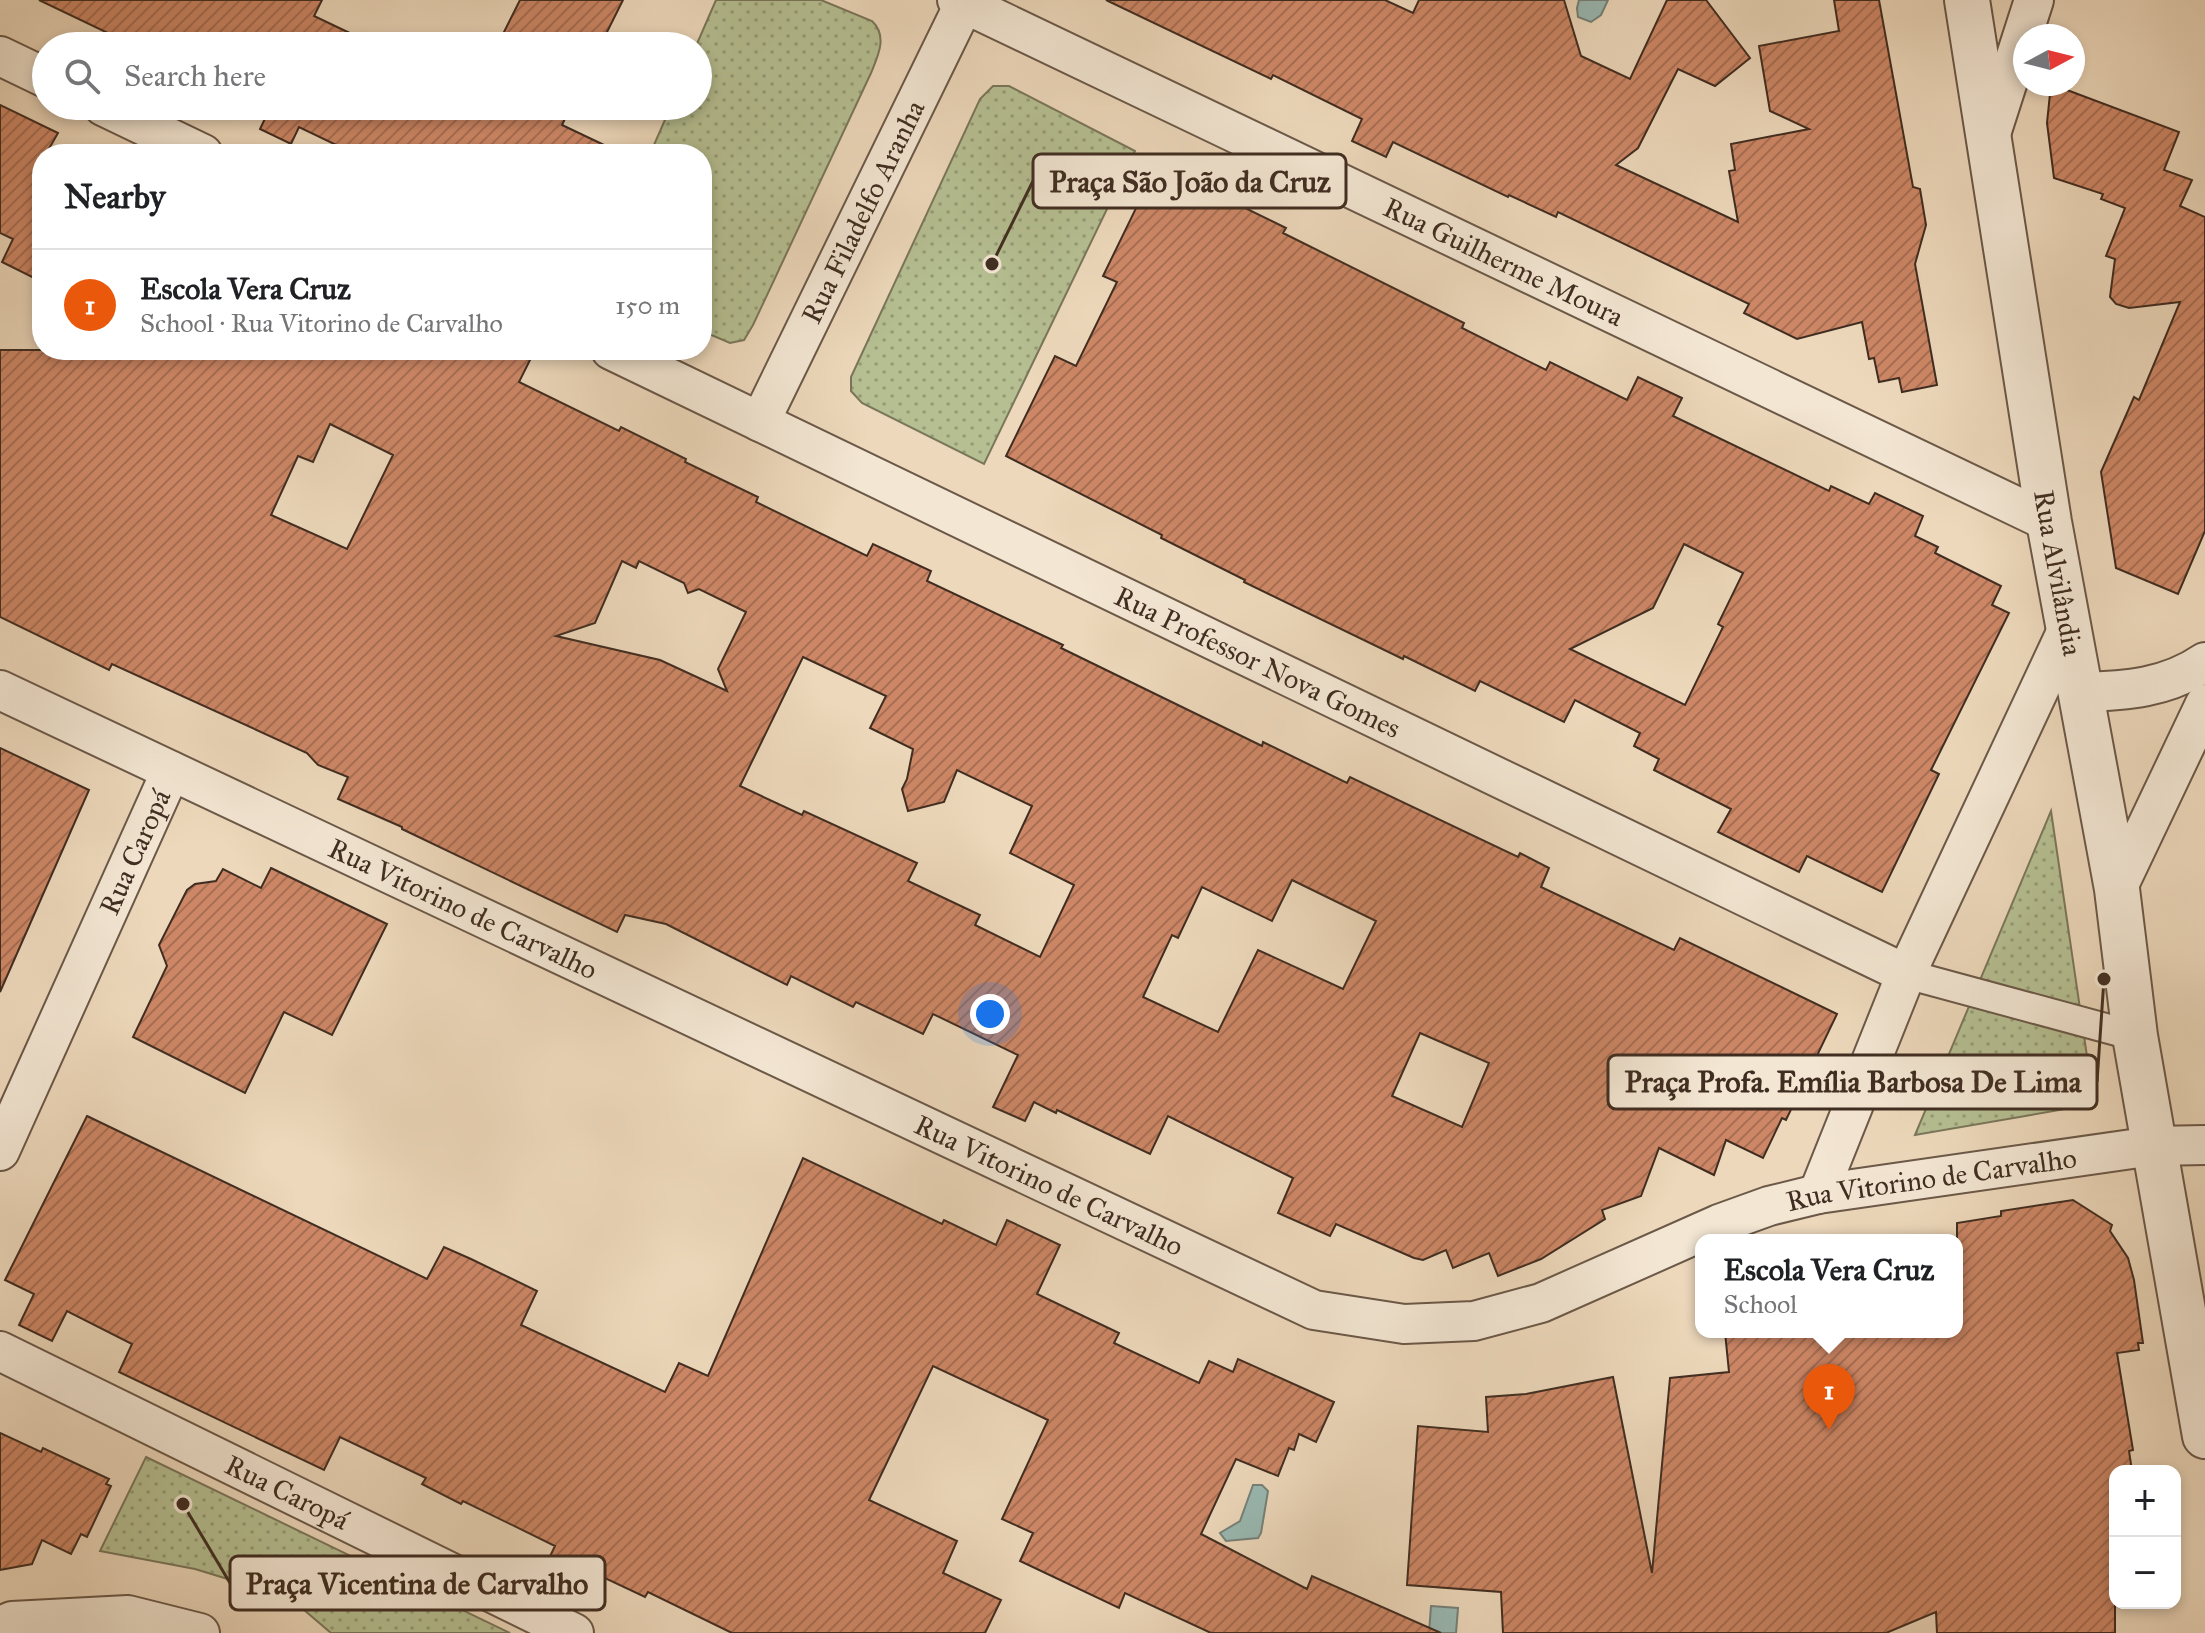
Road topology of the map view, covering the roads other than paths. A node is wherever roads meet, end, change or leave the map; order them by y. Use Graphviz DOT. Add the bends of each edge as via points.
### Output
graph roads {
  1 [pos="1967,0"];
  2 [pos="2034,0"];
  3 [pos="963,1"];
  4 [pos="0,56"];
  5 [pos="32,71"];
  6 [pos="132,120"];
  7 [pos="1989,140"];
  8 [pos="182,144"];
  9 [pos="632,360"];
  10 [pos="760,422"];
  11 [pos="2049,522"];
  12 [pos="2069,626"];
  13 [pos="2205,662"];
  14 [pos="0,690"];
  15 [pos="2081,692"];
  16 [pos="2205,704"];
  17 [pos="171,771"];
  18 [pos="2117,889"];
  19 [pos="1906,974"];
  20 [pos="2135,1036"];
  21 [pos="2205,1145"];
  22 [pos="2153,1146"];
  23 [pos="0,1151"];
  24 [pos="1818,1194"];
  25 [pos="1696,1234"];
  26 [pos="1695,1235"];
  27 [pos="0,1351"];
  28 [pos="2205,1436"];
  29 [pos="0,1626"];
  30 [pos="200,1633"];
  31 [pos="574,1633"];
  1 -- 7 [label="street, Rua Alvilândia"];
  2 -- 7 [label="street"];
  3 -- 10 [label="street, Rua Filadelfo Aranha"];
  3 -- 11 [label="street, Rua Guilherme Moura"];
  4 -- 5 [label="street"];
  6 -- 8 [label="street"];
  7 -- 11 [label="street, Rua Alvilândia"];
  9 -- 10 [label="street, Rua Professor Nova Gomes"];
  10 -- 19 [label="street, Rua Professor Nova Gomes"];
  11 -- 12 [label="street, Rua Alvilândia"];
  12 -- 15 [label="street, Rua Alvilândia"];
  12 -- 19 [label="street"];
  13 -- 15 [label="street" via="2147,687"];
  14 -- 17 [label="street, Rua Vitorino de Carvalho"];
  15 -- 18 [label="street, Rua Alvilândia"];
  16 -- 18 [label="street"];
  17 -- 23 [label="street, Rua Caropá"];
  17 -- 26 [label="street, Rua Vitorino de Carvalho" via="1314,1310 1404,1324 1474,1321 1541,1303"];
  18 -- 20 [label="street, Rua Alvilândia"];
  19 -- 20 [label="street"];
  19 -- 24 [label="street"];
  20 -- 22 [label="street, Rua Alvilândia"];
  21 -- 22 [label="street, Rua Vitorino de Carvalho"];
  22 -- 24 [label="street, Rua Vitorino de Carvalho"];
  22 -- 28 [label="street, Rua Alvilândia"];
  24 -- 25 [label="street, Rua Vitorino de Carvalho"];
  27 -- 31 [label="street, Rua Caropá"];
  29 -- 30 [label="street" via="128,1615"];
}
